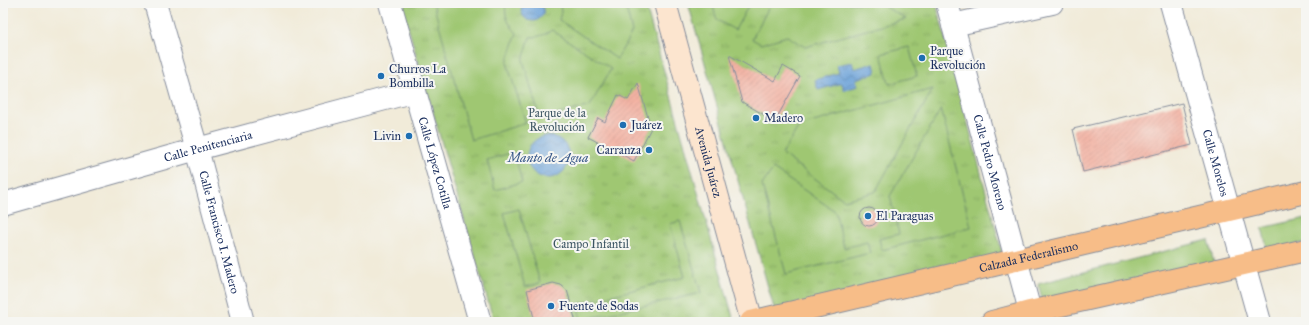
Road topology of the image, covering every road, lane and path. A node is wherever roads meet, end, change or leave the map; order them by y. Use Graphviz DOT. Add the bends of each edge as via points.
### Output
graph roads {
  1 [pos="155,3"];
  2 [pos="390,3"];
  3 [pos="665,3"];
  4 [pos="947,3"];
  5 [pos="1052,3"];
  6 [pos="1171,3"];
  7 [pos="954,25"];
  8 [pos="415,91"];
  9 [pos="198,149"];
  10 [pos="1306,192"];
  11 [pos="3,204"];
  12 [pos="1229,210"];
  13 [pos="1306,250"];
  14 [pos="1016,260"];
  15 [pos="1244,265"];
  16 [pos="1032,317"];
  17 [pos="243,322"];
  18 [pos="480,322"];
  19 [pos="752,322"];
  20 [pos="992,322"];
  21 [pos="1260,322"];
  1 -- 9 [label="street, Calle Francisco I. Madero"];
  2 -- 8 [label="street, Calle López Cotilla"];
  3 -- 19 [label="main road, Avenida Juárez"];
  4 -- 7 [label="street, Calle Pedro Moreno"];
  5 -- 7 [label="street"];
  6 -- 12 [label="street, Calle Morelos"];
  7 -- 14 [label="street, Calle Pedro Moreno"];
  8 -- 9 [label="street, Calle Penitenciaria"];
  8 -- 18 [label="street, Calle López Cotilla"];
  9 -- 11 [label="street, Calle Penitenciaria"];
  9 -- 17 [label="street, Calle Francisco I. Madero"];
  10 -- 12 [label="main road, Calzada Federalismo"];
  12 -- 14 [label="main road, Calzada Federalismo"];
  12 -- 15 [label="street, Calle Morelos"];
  13 -- 15 [label="main road"];
  14 -- 16 [label="street, Calle Pedro Moreno"];
  14 -- 19 [label="main road, Calzada Federalismo"];
  15 -- 16 [label="main road"];
  15 -- 21 [label="street, Calle Morelos"];
  16 -- 20 [label="main road"];
}
